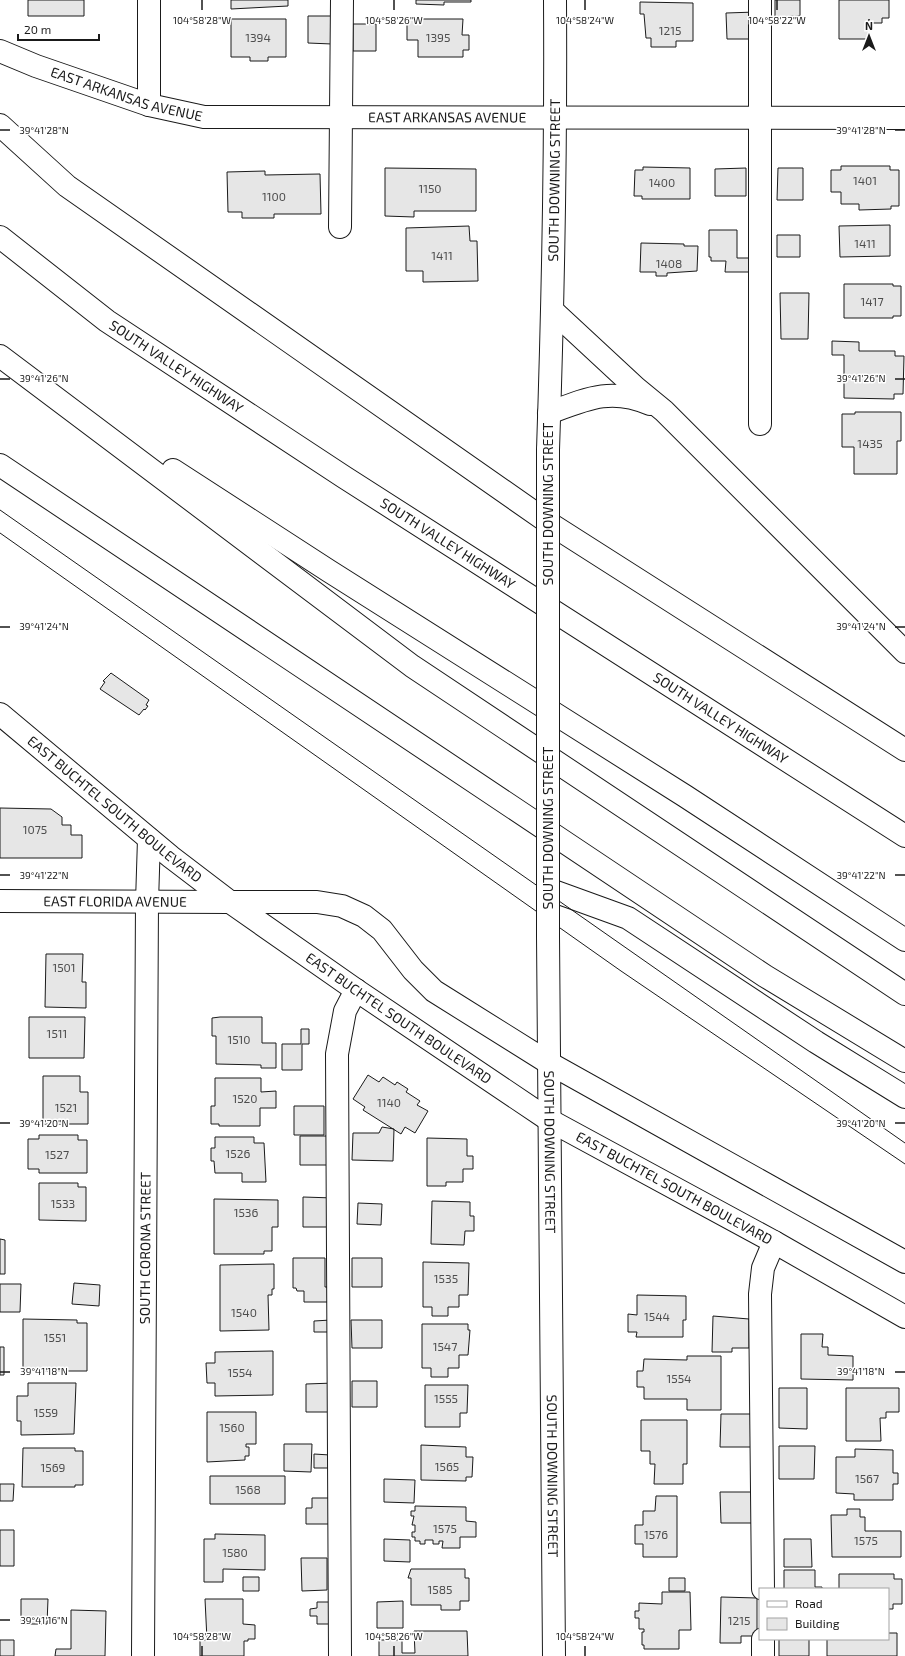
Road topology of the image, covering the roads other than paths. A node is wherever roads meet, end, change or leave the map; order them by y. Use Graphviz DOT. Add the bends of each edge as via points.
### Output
graph roads {
  1 [pos="149,0"];
  2 [pos="342,0"];
  3 [pos="555,0"];
  4 [pos="760,0"];
  5 [pos="0,50"];
  6 [pos="150,105"];
  7 [pos="760,116"];
  8 [pos="342,117"];
  9 [pos="905,118"];
  10 [pos="556,119"];
  11 [pos="0,125"];
  12 [pos="340,227"];
  13 [pos="0,237"];
  14 [pos="553,311"];
  15 [pos="0,353"];
  16 [pos="0,356"];
  17 [pos="664,410"];
  18 [pos="549,413"];
  19 [pos="760,424"];
  20 [pos="0,465"];
  21 [pos="905,652"];
  22 [pos="0,714"];
  23 [pos="905,750"];
  24 [pos="905,836"];
  25 [pos="149,839"];
  26 [pos="548,889"];
  27 [pos="0,901"];
  28 [pos="147,902"];
  29 [pos="230,902"];
  30 [pos="905,940"];
  31 [pos="356,990"];
  32 [pos="905,994"];
  33 [pos="905,1061"];
  34 [pos="549,1063"];
  35 [pos="905,1097"];
  36 [pos="549,1120"];
  37 [pos="774,1242"];
  38 [pos="905,1262"];
  39 [pos="905,1317"];
  40 [pos="763,1588"];
  41 [pos="763,1640"];
  42 [pos="143,1656"];
  43 [pos="340,1656"];
  44 [pos="554,1656"];
  45 [pos="763,1656"];
  1 -- 6 [label="main road"];
  2 -- 8 [label="main road"];
  3 -- 10 [label="main road, SOUTH DOWNING STREET"];
  4 -- 7 [label="main road"];
  5 -- 6 [label="main road, EAST ARKANSAS AVENUE" via="36,66"];
  6 -- 8 [label="main road, EAST ARKANSAS AVENUE" via="204,117"];
  7 -- 9 [label="main road, EAST ARKANSAS AVENUE"];
  7 -- 10 [label="main road, EAST ARKANSAS AVENUE"];
  7 -- 19 [label="main road"];
  8 -- 10 [label="main road, EAST ARKANSAS AVENUE"];
  8 -- 12 [label="main road"];
  10 -- 14 [label="main road, SOUTH DOWNING STREET"];
  11 -- 23 [label="main road" via="67,186 552,525"];
  13 -- 24 [label="main road, SOUTH VALLEY HIGHWAY" via="107,321 350,481"];
  14 -- 17 [label="main road" via="636,388"];
  14 -- 18 [label="main road, SOUTH DOWNING STREET"];
  15 -- 30 [label="main road" via="98,421 329,571 685,796"];
  16 -- 32 [label="main road" via="412,666"];
  17 -- 18 [label="main road" via="636,398 612,394 592,397"];
  17 -- 21 [label="main road"];
  18 -- 26 [label="main road, SOUTH DOWNING STREET, bridge"];
  20 -- 33 [label="main road" via="765,976"];
  22 -- 25 [label="main road, EAST BUCHTEL SOUTH BOULEVARD"];
  25 -- 28 [label="main road, SOUTH CORONA STREET"];
  25 -- 29 [label="main road, EAST BUCHTEL SOUTH BOULEVARD"];
  26 -- 34 [label="main road, SOUTH DOWNING STREET, bridge"];
  26 -- 35 [label="main road" via="628,918 816,1042"];
  27 -- 28 [label="main road, EAST FLORIDA AVENUE"];
  28 -- 29 [label="main road, EAST FLORIDA AVENUE"];
  28 -- 42 [label="main road, SOUTH CORONA STREET"];
  29 -- 31 [label="main road, EAST BUCHTEL SOUTH BOULEVARD"];
  29 -- 34 [label="main road" via="317,902 342,906 364,916 382,930 413,970 434,991"];
  31 -- 36 [label="main road, EAST BUCHTEL SOUTH BOULEVARD"];
  31 -- 43 [label="main road" via="345,1011 337,1054"];
  34 -- 36 [label="main road, SOUTH DOWNING STREET"];
  34 -- 38 [label="main road"];
  36 -- 37 [label="main road, EAST BUCHTEL SOUTH BOULEVARD"];
  36 -- 44 [label="main road, SOUTH DOWNING STREET"];
  37 -- 39 [label="main road, EAST BUCHTEL SOUTH BOULEVARD"];
  37 -- 40 [label="main road" via="763,1268 760,1294"];
  41 -- 45 [label="main road"];
}
